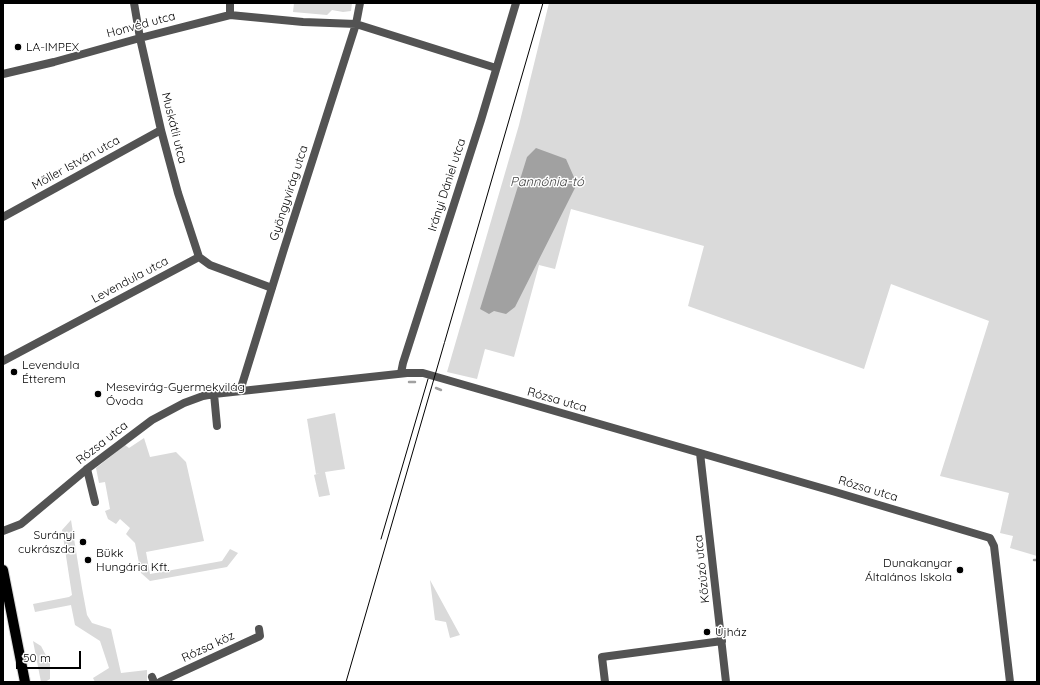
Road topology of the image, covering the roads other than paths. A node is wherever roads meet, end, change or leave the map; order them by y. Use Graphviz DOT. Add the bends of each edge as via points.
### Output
graph roads {
  1 [pos="134,3"];
  2 [pos="230,3"];
  3 [pos="360,3"];
  4 [pos="516,3"];
  5 [pos="230,15"];
  6 [pos="356,24"];
  7 [pos="140,38"];
  8 [pos="496,68"];
  9 [pos="3,74"];
  10 [pos="161,130"];
  11 [pos="3,217"];
  12 [pos="199,257"];
  13 [pos="272,288"];
  14 [pos="3,361"];
  15 [pos="401,373"];
  16 [pos="240,391"];
  17 [pos="214,394"];
  18 [pos="217,426"];
  19 [pos="700,453"];
  20 [pos="87,469"];
  21 [pos="95,502"];
  22 [pos="3,532"];
  23 [pos="3,570"];
  24 [pos="259,629"];
  25 [pos="722,641"];
  26 [pos="25,682"];
  27 [pos="160,682"];
  28 [pos="605,682"];
  29 [pos="726,682"];
  30 [pos="1010,682"];
  1 -- 7 [label="street, Muskátli utca"];
  2 -- 5 [label="street"];
  3 -- 6 [label="street, Gyöngyvirág utca"];
  4 -- 8 [label="street, Irányi Dániel utca"];
  5 -- 6 [label="street, Honvéd utca"];
  5 -- 7 [label="street, Honvéd utca"];
  6 -- 8 [label="street, Honvéd utca"];
  6 -- 13 [label="street, Gyöngyvirág utca"];
  7 -- 9 [label="street, Honvéd utca"];
  7 -- 10 [label="street, Muskátli utca"];
  8 -- 15 [label="street, Irányi Dániel utca"];
  10 -- 11 [label="street, Möller István utca"];
  10 -- 12 [label="street, Muskátli utca"];
  12 -- 13 [label="street" via="210,265"];
  12 -- 14 [label="street, Levendula utca"];
  13 -- 16 [label="street, Gyöngyvirág utca"];
  15 -- 16 [label="street, Rózsa utca"];
  15 -- 19 [label="street, Rózsa utca" via="423,373"];
  16 -- 17 [label="street, Rózsa utca"];
  17 -- 18 [label="street"];
  17 -- 20 [label="street, Rózsa utca" via="184,403 152,420"];
  19 -- 25 [label="street, Kőzúzó utca"];
  19 -- 30 [label="street, Rózsa utca" via="990,538 994,546"];
  20 -- 21 [label="street"];
  20 -- 22 [label="street, Rózsa utca" via="21,524"];
  23 -- 26 [label="main road"];
  24 -- 27 [label="street, Rózsa köz" via="260,636"];
  25 -- 28 [label="street" via="602,657"];
  25 -- 29 [label="street, Kőzúzó utca"];
}
